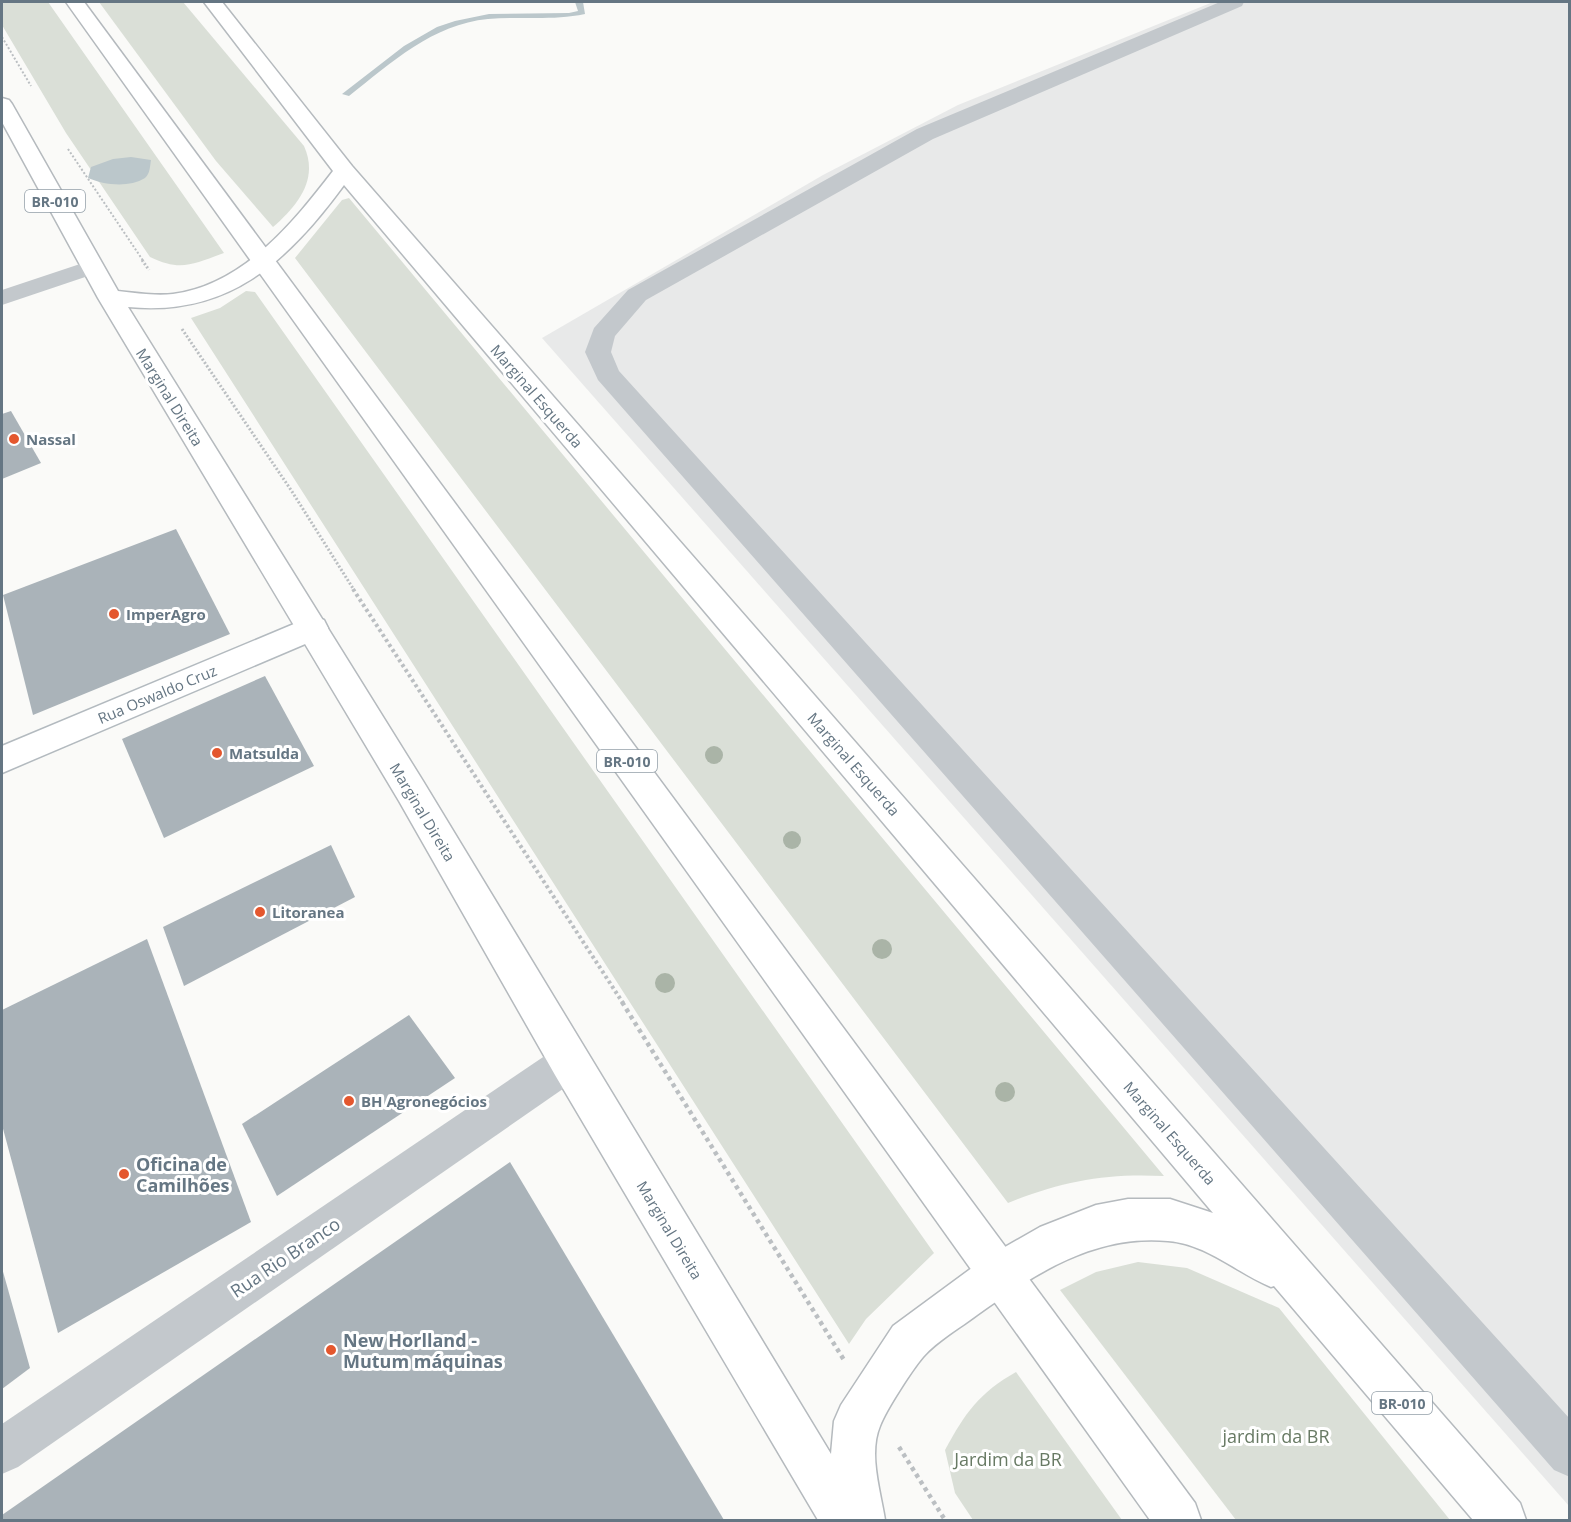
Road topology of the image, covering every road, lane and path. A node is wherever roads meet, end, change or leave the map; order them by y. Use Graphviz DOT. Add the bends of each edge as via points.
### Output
graph roads {
  1 [pos="75,2"];
  2 [pos="213,2"];
  3 [pos="1235,2"];
  4 [pos="2,38"];
  5 [pos="35,94"];
  6 [pos="2,104"];
  7 [pos="64,142"];
  8 [pos="344,171"];
  9 [pos="264,261"];
  10 [pos="92,267"];
  11 [pos="151,274"];
  12 [pos="2,298"];
  13 [pos="110,298"];
  14 [pos="178,324"];
  15 [pos="313,627"];
  16 [pos="2,760"];
  17 [pos="569,1062"];
  18 [pos="999,1274"];
  19 [pos="1300,1285"];
  20 [pos="840,1352"];
  21 [pos="2,1452"];
  22 [pos="1569,1454"];
  23 [pos="910,1464"];
  24 [pos="844,1521"];
  25 [pos="862,1521"];
  26 [pos="945,1521"];
  27 [pos="1178,1521"];
  28 [pos="1503,1521"];
  1 -- 9 [label="main road, BR-010"];
  2 -- 8 [label="main road, Marginal Esquerda / BR-010"];
  3 -- 22 [label="street" via="925,134 637,295 603,334 598,352 607,374"];
  4 -- 5 [label="path"];
  6 -- 10 [label="main road, Marginal Direita / BR-010"];
  7 -- 11 [label="path"];
  8 -- 9 [label="main road" via="325,198"];
  8 -- 19 [label="main road, Marginal Esquerda / BR-010"];
  9 -- 13 [label="main road" via="246,276 203,295 146,302"];
  9 -- 18 [label="main road, BR-010"];
  10 -- 12 [label="street"];
  10 -- 13 [label="main road, Marginal Direita / BR-010"];
  13 -- 15 [label="main road, Marginal Direita / BR-010"];
  14 -- 20 [label="path" via="291,490 658,1057"];
  15 -- 16 [label="main road, Rua Oswaldo Cruz"];
  15 -- 17 [label="main road, Marginal Direita / BR-010"];
  17 -- 21 [label="street, Rua Rio Branco"];
  17 -- 24 [label="main road, Marginal Direita / BR-010"];
  18 -- 19 [label="main road" via="1055,1242 1096,1226 1128,1220 1170,1220 1228,1239"];
  18 -- 25 [label="main road" via="908,1341 857,1421 852,1470"];
  18 -- 27 [label="main road, BR-010"];
  19 -- 28 [label="main road, Marginal Esquerda / BR-010"];
  23 -- 26 [label="path"];
}
